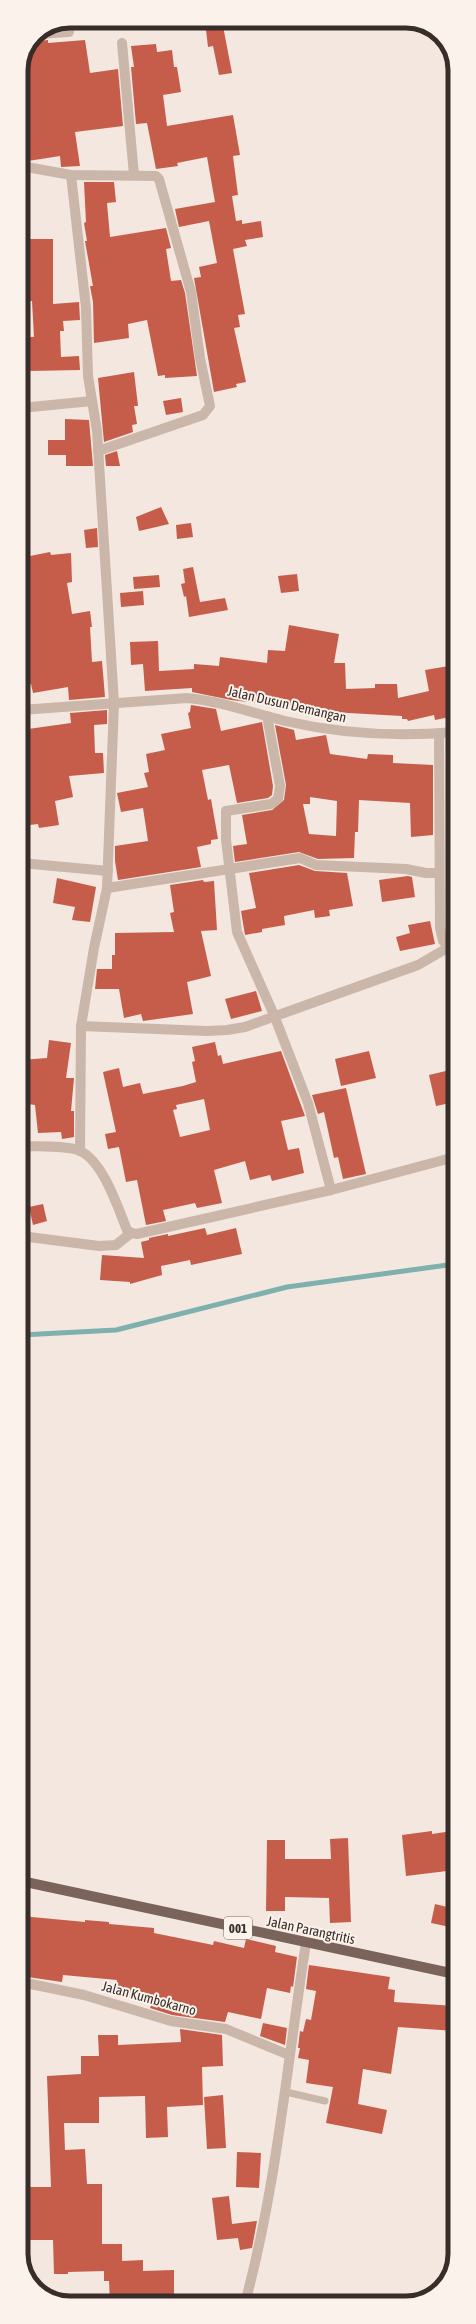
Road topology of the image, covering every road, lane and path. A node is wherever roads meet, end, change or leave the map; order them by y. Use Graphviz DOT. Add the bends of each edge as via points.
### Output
graph roads {
  1 [pos="69,32"];
  2 [pos="50,33"];
  3 [pos="122,43"];
  4 [pos="28,167"];
  5 [pos="71,175"];
  6 [pos="134,175"];
  7 [pos="92,401"];
  8 [pos="28,407"];
  9 [pos="98,451"];
  10 [pos="114,703"];
  11 [pos="28,709"];
  12 [pos="267,716"];
  13 [pos="448,733"];
  14 [pos="439,734"];
  15 [pos="28,864"];
  16 [pos="230,869"];
  17 [pos="108,871"];
  18 [pos="439,873"];
  19 [pos="107,888"];
  20 [pos="448,945"];
  21 [pos="448,950"];
  22 [pos="274,1015"];
  23 [pos="81,1026"];
  24 [pos="28,1147"];
  25 [pos="80,1151"];
  26 [pos="448,1159"];
  27 [pos="330,1190"];
  28 [pos="131,1233"];
  29 [pos="28,1237"];
  30 [pos="28,1883"];
  31 [pos="306,1943"];
  32 [pos="448,1973"];
  33 [pos="28,1984"];
  34 [pos="289,2055"];
  35 [pos="286,2092"];
  36 [pos="325,2101"];
  37 [pos="247,2296"];
  1 -- 2 [label="street"];
  3 -- 6 [label="street"];
  4 -- 5 [label="street"];
  5 -- 6 [label="street"];
  5 -- 7 [label="street" via="86,308 88,376"];
  6 -- 9 [label="street" via="151,174 159,179 191,292 210,406 203,415"];
  7 -- 8 [label="street"];
  7 -- 9 [label="street"];
  9 -- 10 [label="street"];
  10 -- 11 [label="street, Jalan Dusun Demangan"];
  10 -- 12 [label="street, Jalan Dusun Demangan" via="187,698"];
  10 -- 17 [label="street"];
  12 -- 14 [label="street, Jalan Dusun Demangan" via="348,733"];
  12 -- 16 [label="street" via="280,793 278,799 271,804 226,811"];
  13 -- 14 [label="street, Jalan Dusun Demangan"];
  14 -- 18 [label="street"];
  15 -- 17 [label="street"];
  16 -- 18 [label="street" via="300,858 316,865"];
  16 -- 19 [label="street"];
  16 -- 22 [label="street" via="237,932"];
  17 -- 19 [label="street"];
  18 -- 20 [label="street" via="440,928 443,941"];
  19 -- 23 [label="street"];
  21 -- 22 [label="street" via="418,965"];
  22 -- 23 [label="street" via="245,1027 227,1030"];
  22 -- 27 [label="street" via="308,1103"];
  23 -- 25 [label="street"];
  24 -- 25 [label="street"];
  25 -- 28 [label="street" via="96,1166 108,1185 127,1230"];
  26 -- 27 [label="street"];
  27 -- 28 [label="street"];
  28 -- 29 [label="street" via="116,1245 99,1246"];
  30 -- 31 [label="main road, Jalan Parangtritis / 001"];
  31 -- 32 [label="main road, Jalan Parangtritis / 001"];
  31 -- 34 [label="street"];
  33 -- 34 [label="street, Jalan Kumbokarno" via="91,1997 171,2021 226,2029"];
  34 -- 35 [label="street"];
  35 -- 36 [label="lane"];
  35 -- 37 [label="street" via="257,2254"];
}
